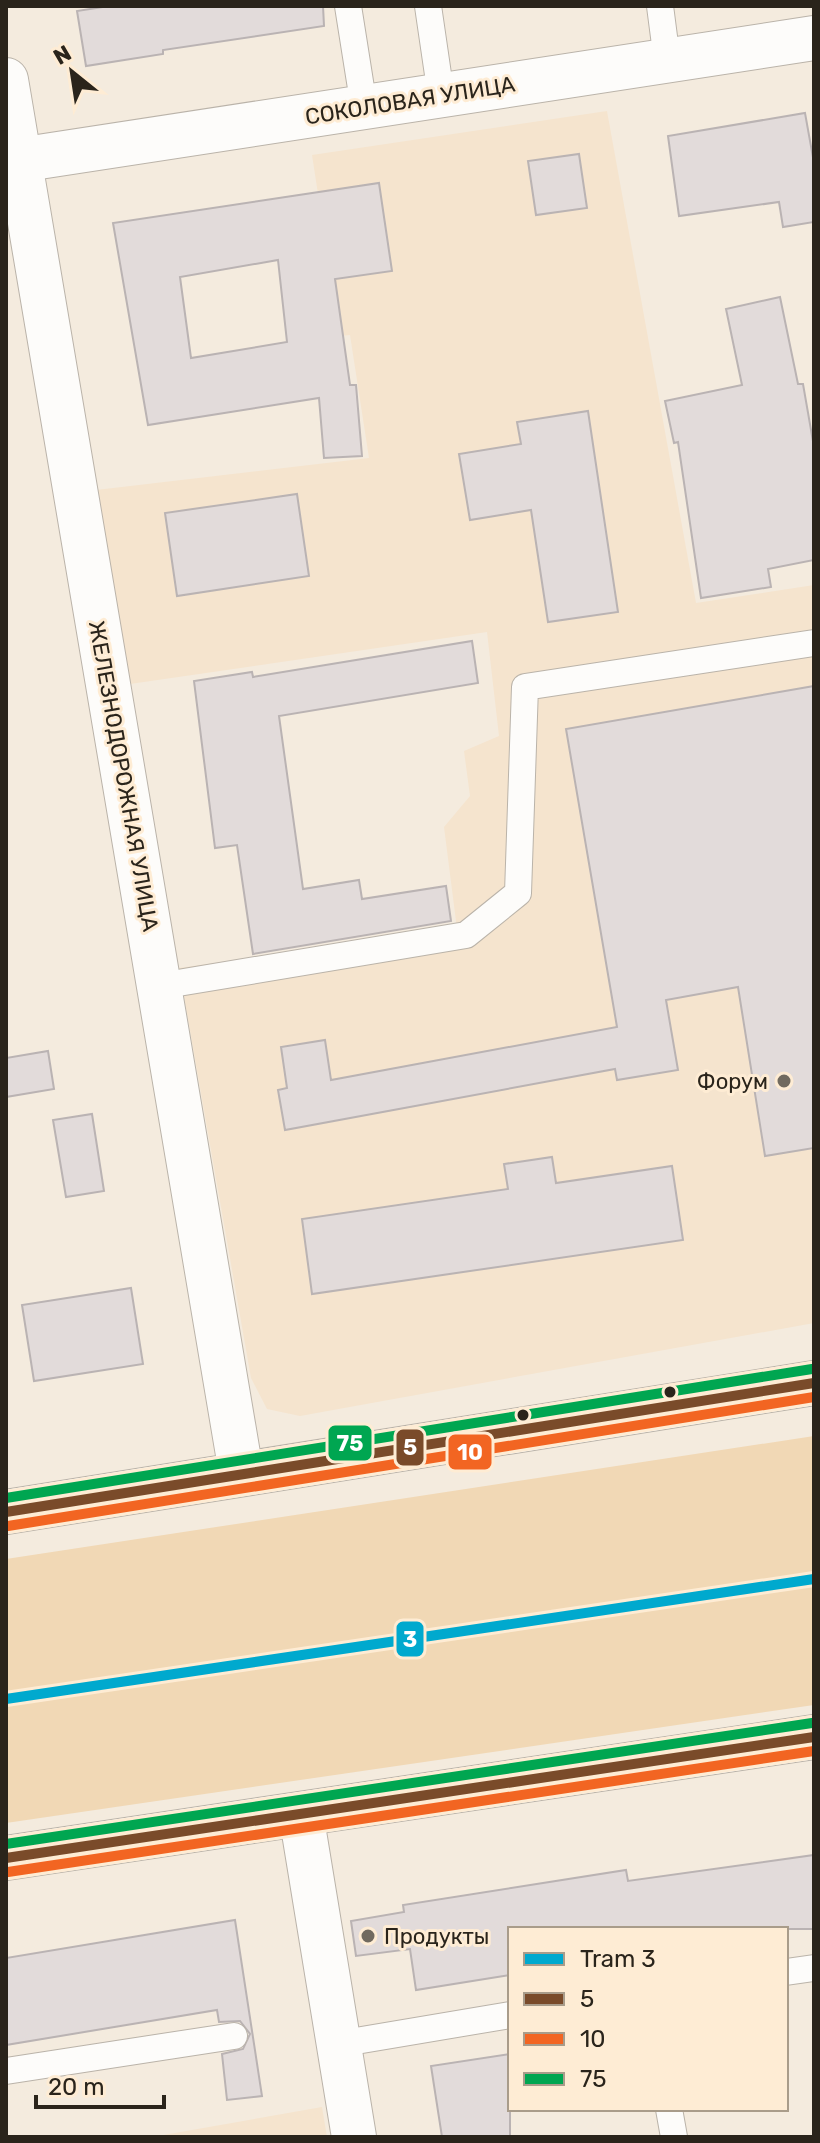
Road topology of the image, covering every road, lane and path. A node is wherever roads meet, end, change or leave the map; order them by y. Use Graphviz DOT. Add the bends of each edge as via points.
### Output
graph roads {
  1 [pos="348,6"];
  2 [pos="428,6"];
  3 [pos="660,6"];
  4 [pos="814,38"];
  5 [pos="667,60"];
  6 [pos="6,80"];
  7 [pos="441,95"];
  8 [pos="364,107"];
  9 [pos="13,161"];
  10 [pos="814,643"];
  11 [pos="160,986"];
  12 [pos="814,1383"];
  13 [pos="241,1472"];
  14 [pos="6,1512"];
  15 [pos="814,1737"];
  16 [pos="301,1814"];
  17 [pos="6,1858"];
  18 [pos="814,1968"];
  19 [pos="788,1972"];
  20 [pos="508,2015"];
  21 [pos="234,2036"];
  22 [pos="338,2044"];
  23 [pos="6,2071"];
  24 [pos="669,2111"];
  25 [pos="354,2137"];
  26 [pos="674,2137"];
  1 -- 8 [label="lane"];
  2 -- 7 [label="lane"];
  3 -- 5 [label="lane"];
  4 -- 5 [label="main road, СОКОЛОВАЯ УЛИЦА"];
  5 -- 7 [label="main road, СОКОЛОВАЯ УЛИЦА"];
  6 -- 9 [label="main road, ЖЕЛЕЗНОДОРОЖНАЯ УЛИЦА"];
  7 -- 8 [label="main road, СОКОЛОВАЯ УЛИЦА"];
  8 -- 9 [label="main road, СОКОЛОВАЯ УЛИЦА"];
  9 -- 11 [label="main road, ЖЕЛЕЗНОДОРОЖНАЯ УЛИЦА"];
  10 -- 11 [label="lane" via="525,687 518,893 466,935"];
  11 -- 13 [label="main road, ЖЕЛЕЗНОДОРОЖНАЯ УЛИЦА"];
  12 -- 13 [label="main road"];
  13 -- 14 [label="main road"];
  15 -- 16 [label="main road"];
  16 -- 17 [label="main road"];
  16 -- 22 [label="main road"];
  18 -- 19 [label="lane"];
  20 -- 22 [label="lane"];
  21 -- 23 [label="lane"];
  22 -- 25 [label="main road"];
  24 -- 26 [label="lane"];
}
